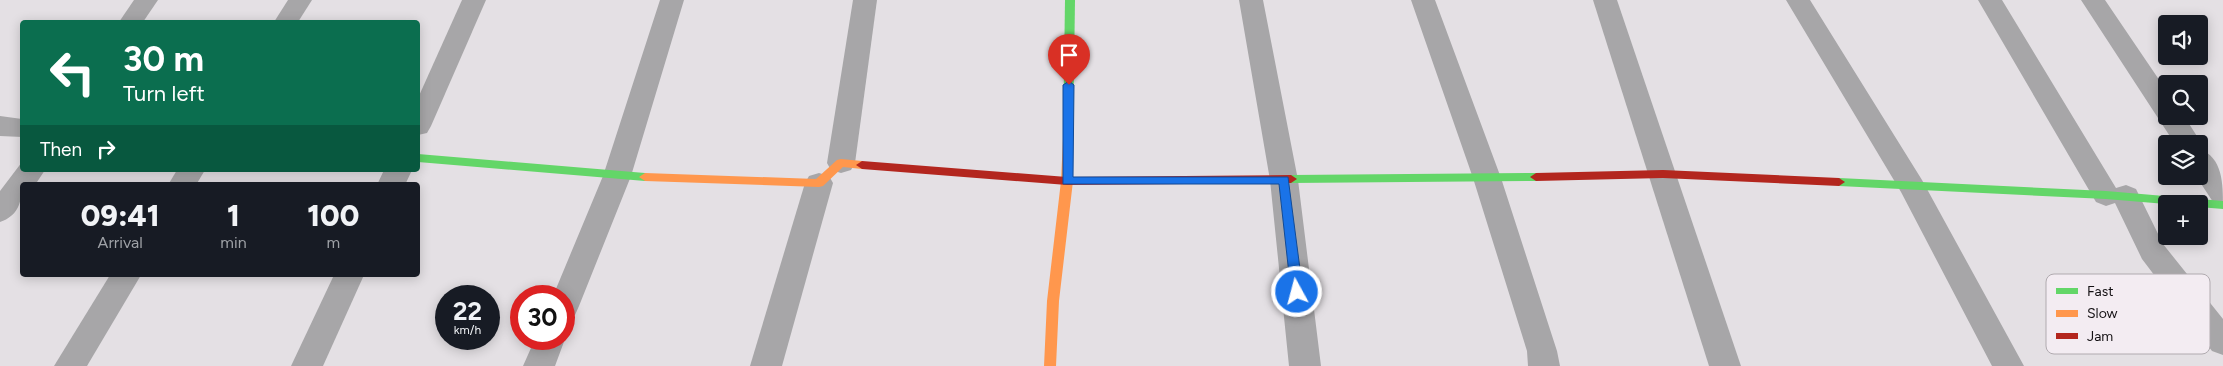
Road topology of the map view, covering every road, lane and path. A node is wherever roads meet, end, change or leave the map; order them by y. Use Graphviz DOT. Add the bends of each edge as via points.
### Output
graph roads {
  1 [pos="146,0"];
  2 [pos="300,0"];
  3 [pos="474,0"];
  4 [pos="672,0"];
  5 [pos="865,0"];
  6 [pos="1070,0"];
  7 [pos="1251,0"];
  8 [pos="1423,0"];
  9 [pos="1605,0"];
  10 [pos="1798,0"];
  11 [pos="1990,0"];
  12 [pos="2093,0"];
  13 [pos="132,20"];
  14 [pos="287,20"];
  15 [pos="2158,98"];
  16 [pos="420,122"];
  17 [pos="0,126"];
  18 [pos="20,128"];
  19 [pos="420,158"];
  20 [pos="840,163"];
  21 [pos="29,172"];
  22 [pos="2208,172"];
  23 [pos="1664,174"];
  24 [pos="617,176"];
  25 [pos="1487,178"];
  26 [pos="1284,180"];
  27 [pos="1067,181"];
  28 [pos="22,182"];
  29 [pos="820,183"];
  30 [pos="20,185"];
  31 [pos="1912,187"];
  32 [pos="2116,195"];
  33 [pos="2223,195"];
  34 [pos="2223,205"];
  35 [pos="0,211"];
  36 [pos="2170,274"];
  37 [pos="125,277"];
  38 [pos="348,277"];
  39 [pos="573,285"];
  40 [pos="2210,325"];
  41 [pos="2223,342"];
  42 [pos="546,350"];
  43 [pos="70,366"];
  44 [pos="307,366"];
  45 [pos="539,366"];
  46 [pos="766,366"];
  47 [pos="1050,366"];
  48 [pos="1305,366"];
  49 [pos="1544,366"];
  50 [pos="1725,366"];
  51 [pos="2008,366"];
  1 -- 13 [label="street"];
  2 -- 14 [label="street"];
  3 -- 16 [label="street"];
  4 -- 24 [label="street"];
  5 -- 20 [label="street"];
  6 -- 27 [label="street"];
  7 -- 26 [label="street"];
  8 -- 25 [label="street"];
  9 -- 23 [label="street"];
  10 -- 31 [label="street"];
  11 -- 32 [label="street"];
  12 -- 15 [label="street"];
  17 -- 18 [label="street"];
  19 -- 24 [label="street"];
  20 -- 27 [label="street"];
  20 -- 29 [label="street"];
  21 -- 28 [label="street"];
  22 -- 33 [label="street"];
  23 -- 25 [label="street"];
  23 -- 31 [label="street"];
  23 -- 50 [label="street"];
  24 -- 29 [label="street"];
  24 -- 39 [label="street"];
  25 -- 26 [label="street"];
  25 -- 49 [label="street"];
  26 -- 27 [label="street"];
  26 -- 48 [label="street"];
  27 -- 47 [label="street" via="1054,291"];
  29 -- 46 [label="street"];
  30 -- 35 [label="street"];
  31 -- 32 [label="street"];
  31 -- 51 [label="street"];
  32 -- 34 [label="street"];
  32 -- 36 [label="street"];
  37 -- 43 [label="street"];
  38 -- 44 [label="street"];
  40 -- 41 [label="street"];
  42 -- 45 [label="street"];
}
